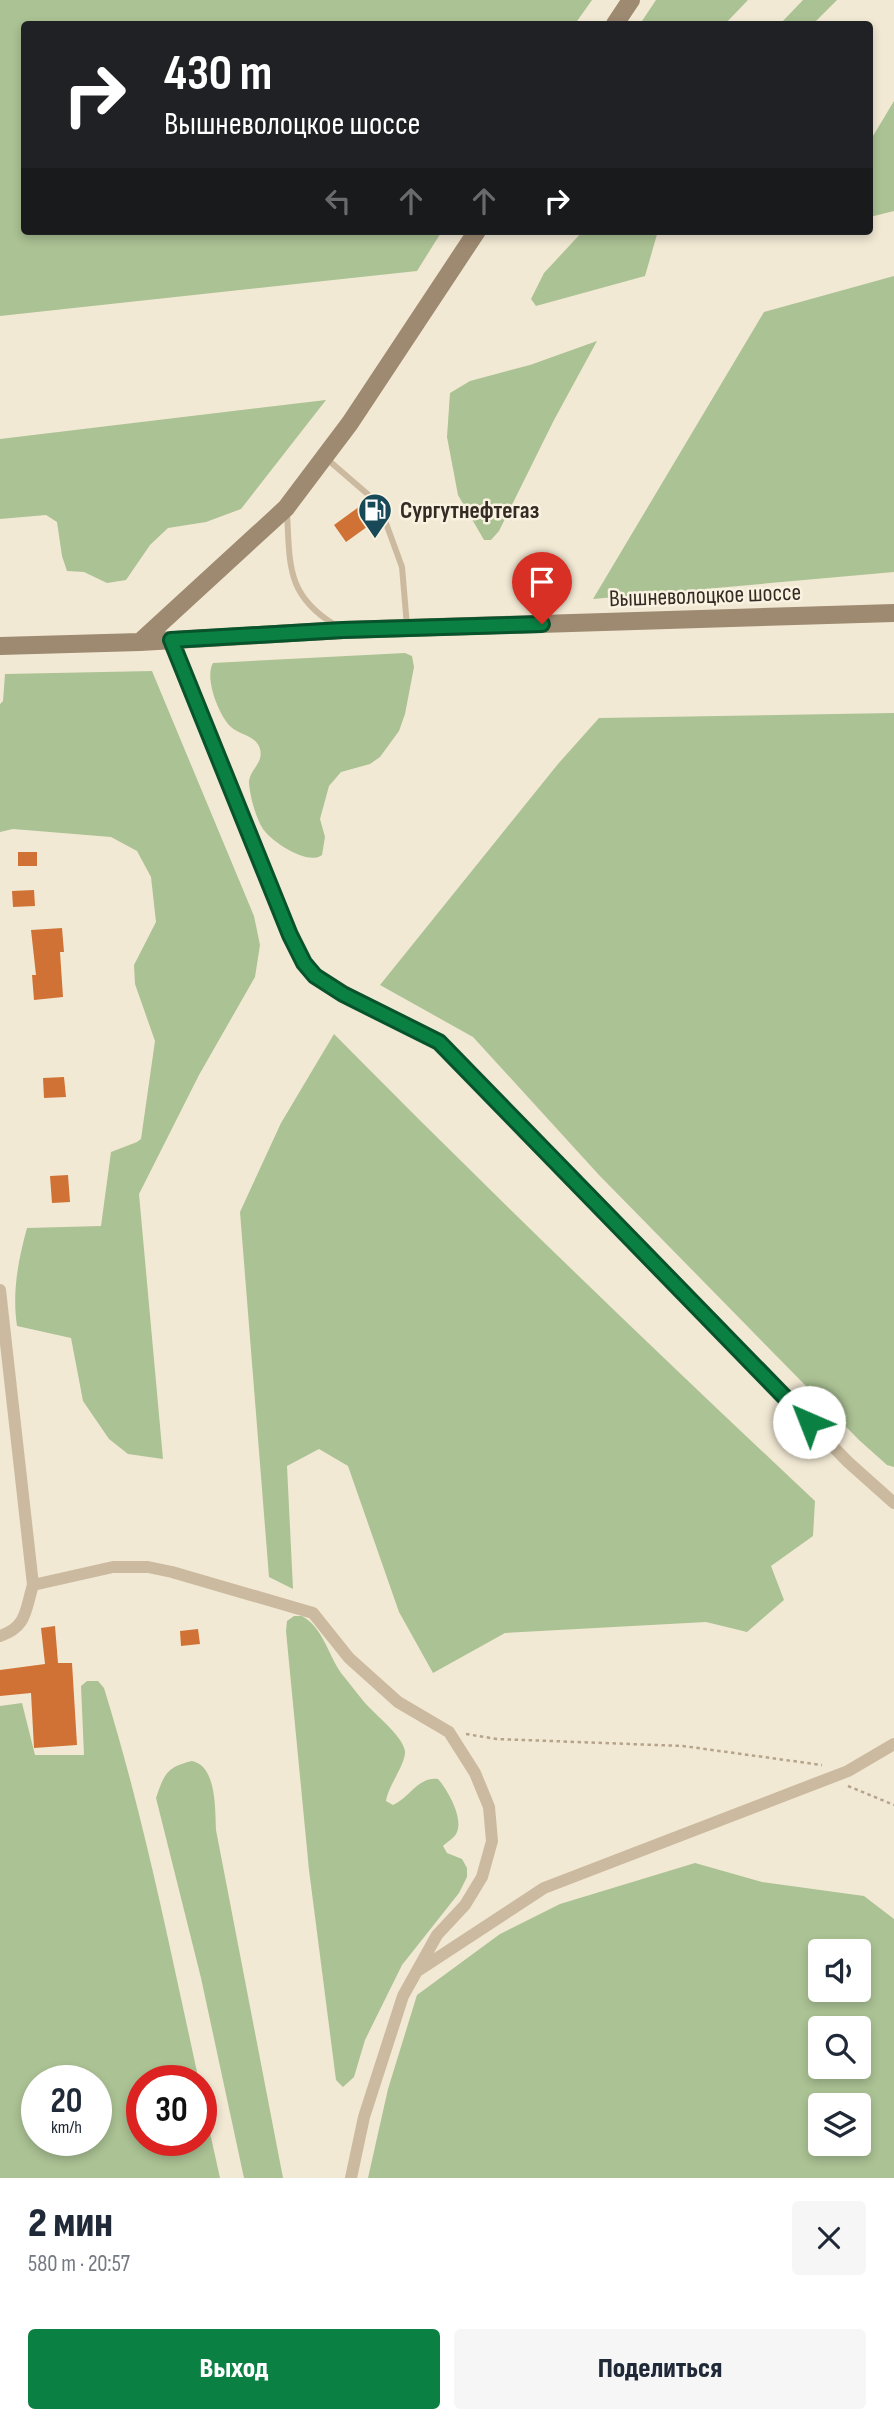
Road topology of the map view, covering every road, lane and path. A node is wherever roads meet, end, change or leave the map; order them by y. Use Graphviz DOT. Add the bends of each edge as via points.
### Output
graph roads {
  1 [pos="631,0"];
  2 [pos="617,21"];
  3 [pos="474,235"];
  4 [pos="324,457"];
  5 [pos="286,508"];
  6 [pos="894,614"];
  7 [pos="407,628"];
  8 [pos="343,630"];
  9 [pos="171,640"];
  10 [pos="140,642"];
  11 [pos="0,646"];
  12 [pos="0,1290"];
  13 [pos="894,1503"];
  14 [pos="33,1585"];
  15 [pos="0,1636"];
  16 [pos="449,1732"];
  17 [pos="894,1744"];
  18 [pos="848,1771"];
  19 [pos="827,1778"];
  20 [pos="894,1805"];
  21 [pos="417,1972"];
  22 [pos="351,2178"];
  1 -- 2 [label="main road"];
  3 -- 4 [label="main road"];
  4 -- 5 [label="main road"];
  4 -- 7 [label="lane" via="379,504 402,567"];
  5 -- 8 [label="lane" via="289,558 300,592 308,605"];
  5 -- 10 [label="main road"];
  6 -- 7 [label="main road, Вышневолоцкое шоссе"];
  7 -- 8 [label="main road, Вышневолоцкое шоссе"];
  8 -- 9 [label="main road, Вышневолоцкое шоссе"];
  9 -- 10 [label="main road, Вышневолоцкое шоссе"];
  9 -- 13 [label="street" via="304,963 343,994 439,1042"];
  10 -- 11 [label="main road, Вышневолоцкое шоссе"];
  12 -- 14 [label="street"];
  14 -- 15 [label="street" via="20,1626"];
  14 -- 16 [label="street" via="104,1568 148,1567 313,1614 349,1658 398,1702"];
  16 -- 18 [label="path" via="497,1739 683,1746"];
  16 -- 21 [label="street" via="475,1773 489,1807 492,1841 482,1877 465,1905 437,1935"];
  17 -- 18 [label="street"];
  18 -- 19 [label="street"];
  19 -- 20 [label="path"];
  19 -- 21 [label="street" via="544,1888"];
  21 -- 22 [label="street" via="403,1996 364,2117"];
}
